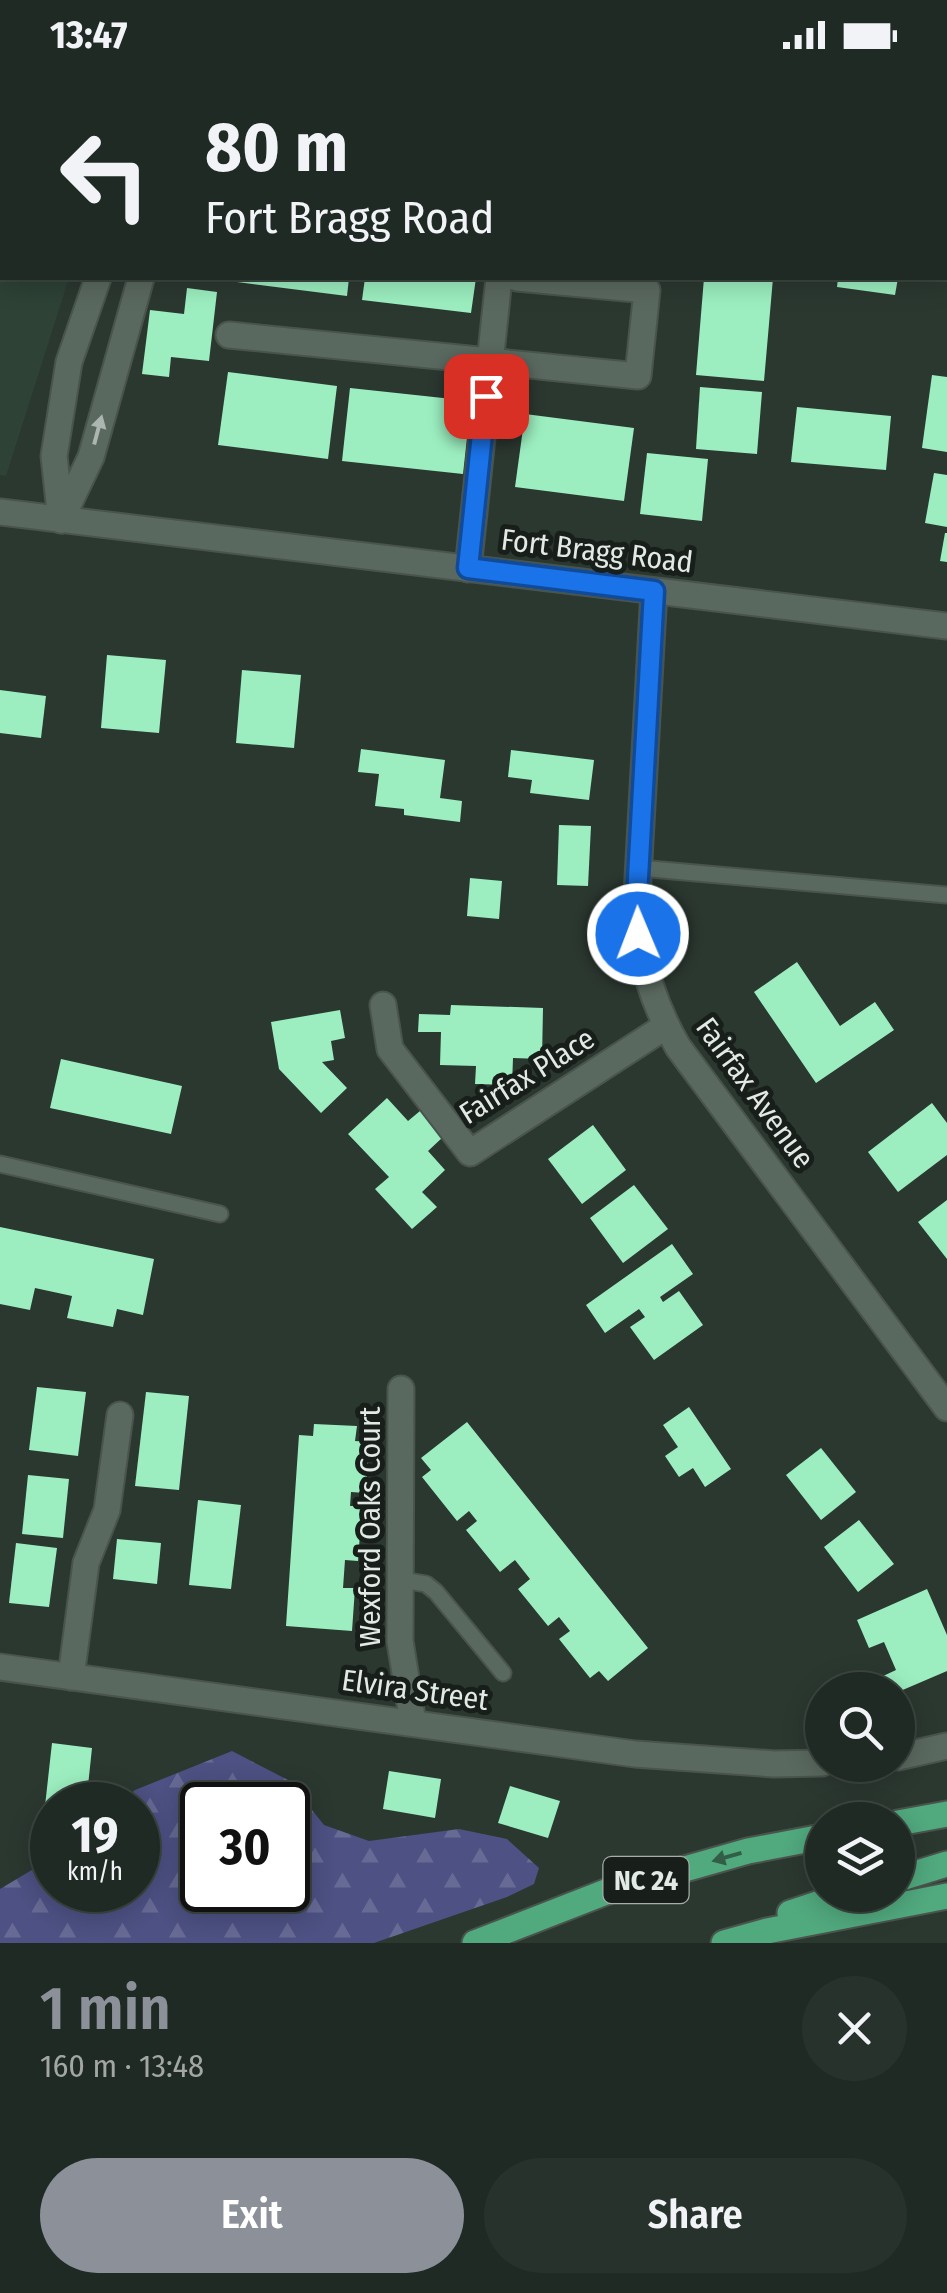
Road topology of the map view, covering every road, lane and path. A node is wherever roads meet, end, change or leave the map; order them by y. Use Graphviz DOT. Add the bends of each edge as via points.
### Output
graph roads {
  1 [pos="97,280"];
  2 [pos="140,280"];
  3 [pos="498,280"];
  4 [pos="540,280"];
  5 [pos="229,335"];
  6 [pos="490,361"];
  7 [pos="0,512"];
  8 [pos="61,520"];
  9 [pos="468,568"];
  10 [pos="654,591"];
  11 [pos="947,626"];
  12 [pos="638,868"];
  13 [pos="947,895"];
  14 [pos="383,1006"];
  15 [pos="666,1026"];
  16 [pos="0,1164"];
  17 [pos="220,1214"];
  18 [pos="402,1389"];
  19 [pos="947,1408"];
  20 [pos="120,1416"];
  21 [pos="402,1580"];
  22 [pos="0,1667"];
  23 [pos="503,1673"];
  24 [pos="71,1676"];
  25 [pos="413,1722"];
  26 [pos="947,1746"];
  27 [pos="915,1753"];
  28 [pos="805,1763"];
  29 [pos="947,1814"];
  30 [pos="915,1820"];
  31 [pos="805,1840"];
  32 [pos="947,1864"];
  33 [pos="915,1874"];
  34 [pos="947,1896"];
  35 [pos="805,1908"];
  36 [pos="475,1943"];
  37 [pos="705,1943"];
  38 [pos="724,1943"];
  1 -- 8 [label="street" via="70,362 54,456"];
  8 -- 2 [label="street, one-way" via="91,457"];
  3 -- 6 [label="street"];
  4 -- 6 [label="street" via="647,290 638,376"];
  5 -- 6 [label="street"];
  6 -- 9 [label="street"];
  7 -- 8 [label="street, Fort Bragg Road"];
  8 -- 9 [label="street, Fort Bragg Road"];
  9 -- 10 [label="street, Fort Bragg Road"];
  10 -- 11 [label="street, Fort Bragg Road"];
  10 -- 12 [label="street, Fairfax Avenue"];
  12 -- 13 [label="lane"];
  12 -- 15 [label="street, Fairfax Avenue" via="640,954"];
  14 -- 15 [label="street, Fairfax Place" via="390,1049 470,1154"];
  15 -- 19 [label="street, Fairfax Avenue"];
  16 -- 17 [label="lane"];
  18 -- 21 [label="street, Wexford Oaks Court"];
  20 -- 24 [label="street" via="108,1510 86,1563"];
  21 -- 23 [label="lane" via="436,1592"];
  21 -- 25 [label="street, Wexford Oaks Court" via="400,1641"];
  22 -- 24 [label="street, Elvira Street"];
  24 -- 25 [label="street, Elvira Street"];
  25 -- 28 [label="street, Elvira Street" via="635,1754"];
  26 -- 27 [label="street"];
  29 -- 30 [label="main road"];
  31 -- 36 [label="main road, NC 24, one-way" via="611,1890"];
  32 -- 33 [label="main road"];
  34 -- 38 [label="main road"];
  35 -- 37 [label="main road"];
}
